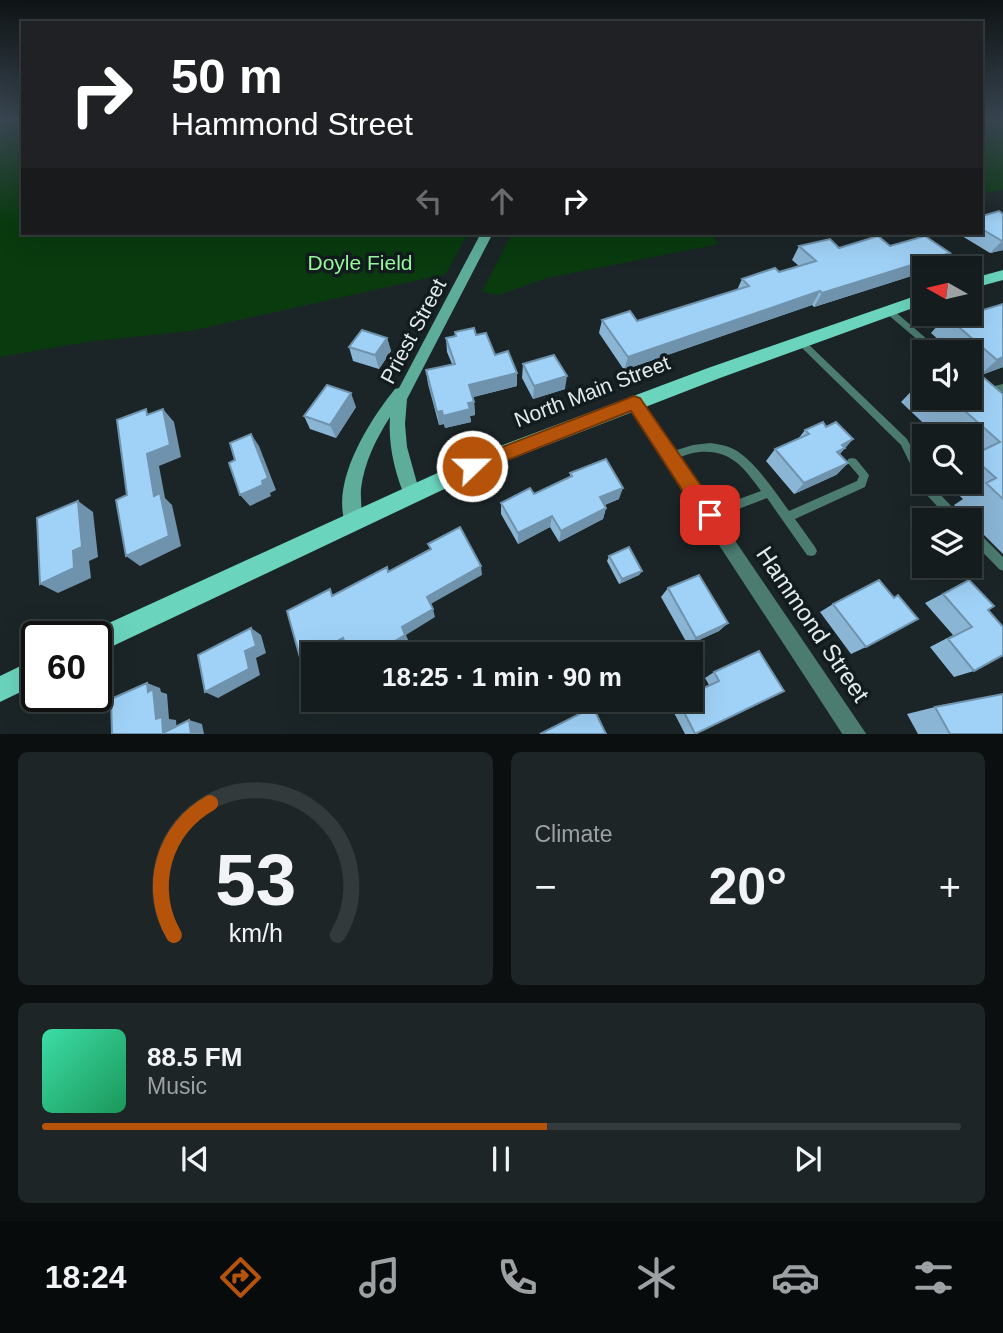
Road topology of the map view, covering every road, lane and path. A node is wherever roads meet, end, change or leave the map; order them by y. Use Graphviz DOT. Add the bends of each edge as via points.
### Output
graph roads {
  1 [pos="486,235"];
  2 [pos="1003,275"];
  3 [pos="982,281"];
  4 [pos="912,302"];
  5 [pos="889,311"];
  6 [pos="924,340"];
  7 [pos="801,342"];
  8 [pos="405,386"];
  9 [pos="982,386"];
  10 [pos="1003,388"];
  11 [pos="634,402"];
  12 [pos="670,456"];
  13 [pos="852,462"];
  14 [pos="412,494"];
  15 [pos="767,494"];
  16 [pos="946,508"];
  17 [pos="710,515"];
  18 [pos="786,517"];
  19 [pos="353,522"];
  20 [pos="982,544"];
  21 [pos="811,551"];
  22 [pos="1003,565"];
  23 [pos="112,635"];
  24 [pos="21,679"];
  25 [pos="0,689"];
  26 [pos="856,734"];
  1 -- 8 [label="main road, Priest Street"];
  2 -- 3 [label="main road"];
  4 -- 5 [label="main road, North Main Street"];
  5 -- 6 [label="lane"];
  5 -- 7 [label="main road, North Main Street"];
  7 -- 11 [label="main road, North Main Street"];
  7 -- 16 [label="lane" via="904,442 928,489"];
  8 -- 14 [label="main road, Priest Street" via="397,437"];
  8 -- 19 [label="main road" via="383,416 358,466 350,492"];
  9 -- 10 [label="lane" via="989,391"];
  11 -- 12 [label="street, Hammond Street"];
  11 -- 14 [label="main road, North Main Street"];
  12 -- 15 [label="lane" via="690,449 724,450 738,457"];
  12 -- 17 [label="street, Hammond Street"];
  13 -- 18 [label="lane" via="864,475 861,484"];
  14 -- 19 [label="main road, North Main Street"];
  15 -- 17 [label="lane"];
  15 -- 18 [label="lane"];
  17 -- 26 [label="street, Hammond Street"];
  18 -- 21 [label="lane"];
  19 -- 23 [label="main road, North Main Street"];
  20 -- 22 [label="lane"];
  24 -- 25 [label="main road"];
}
